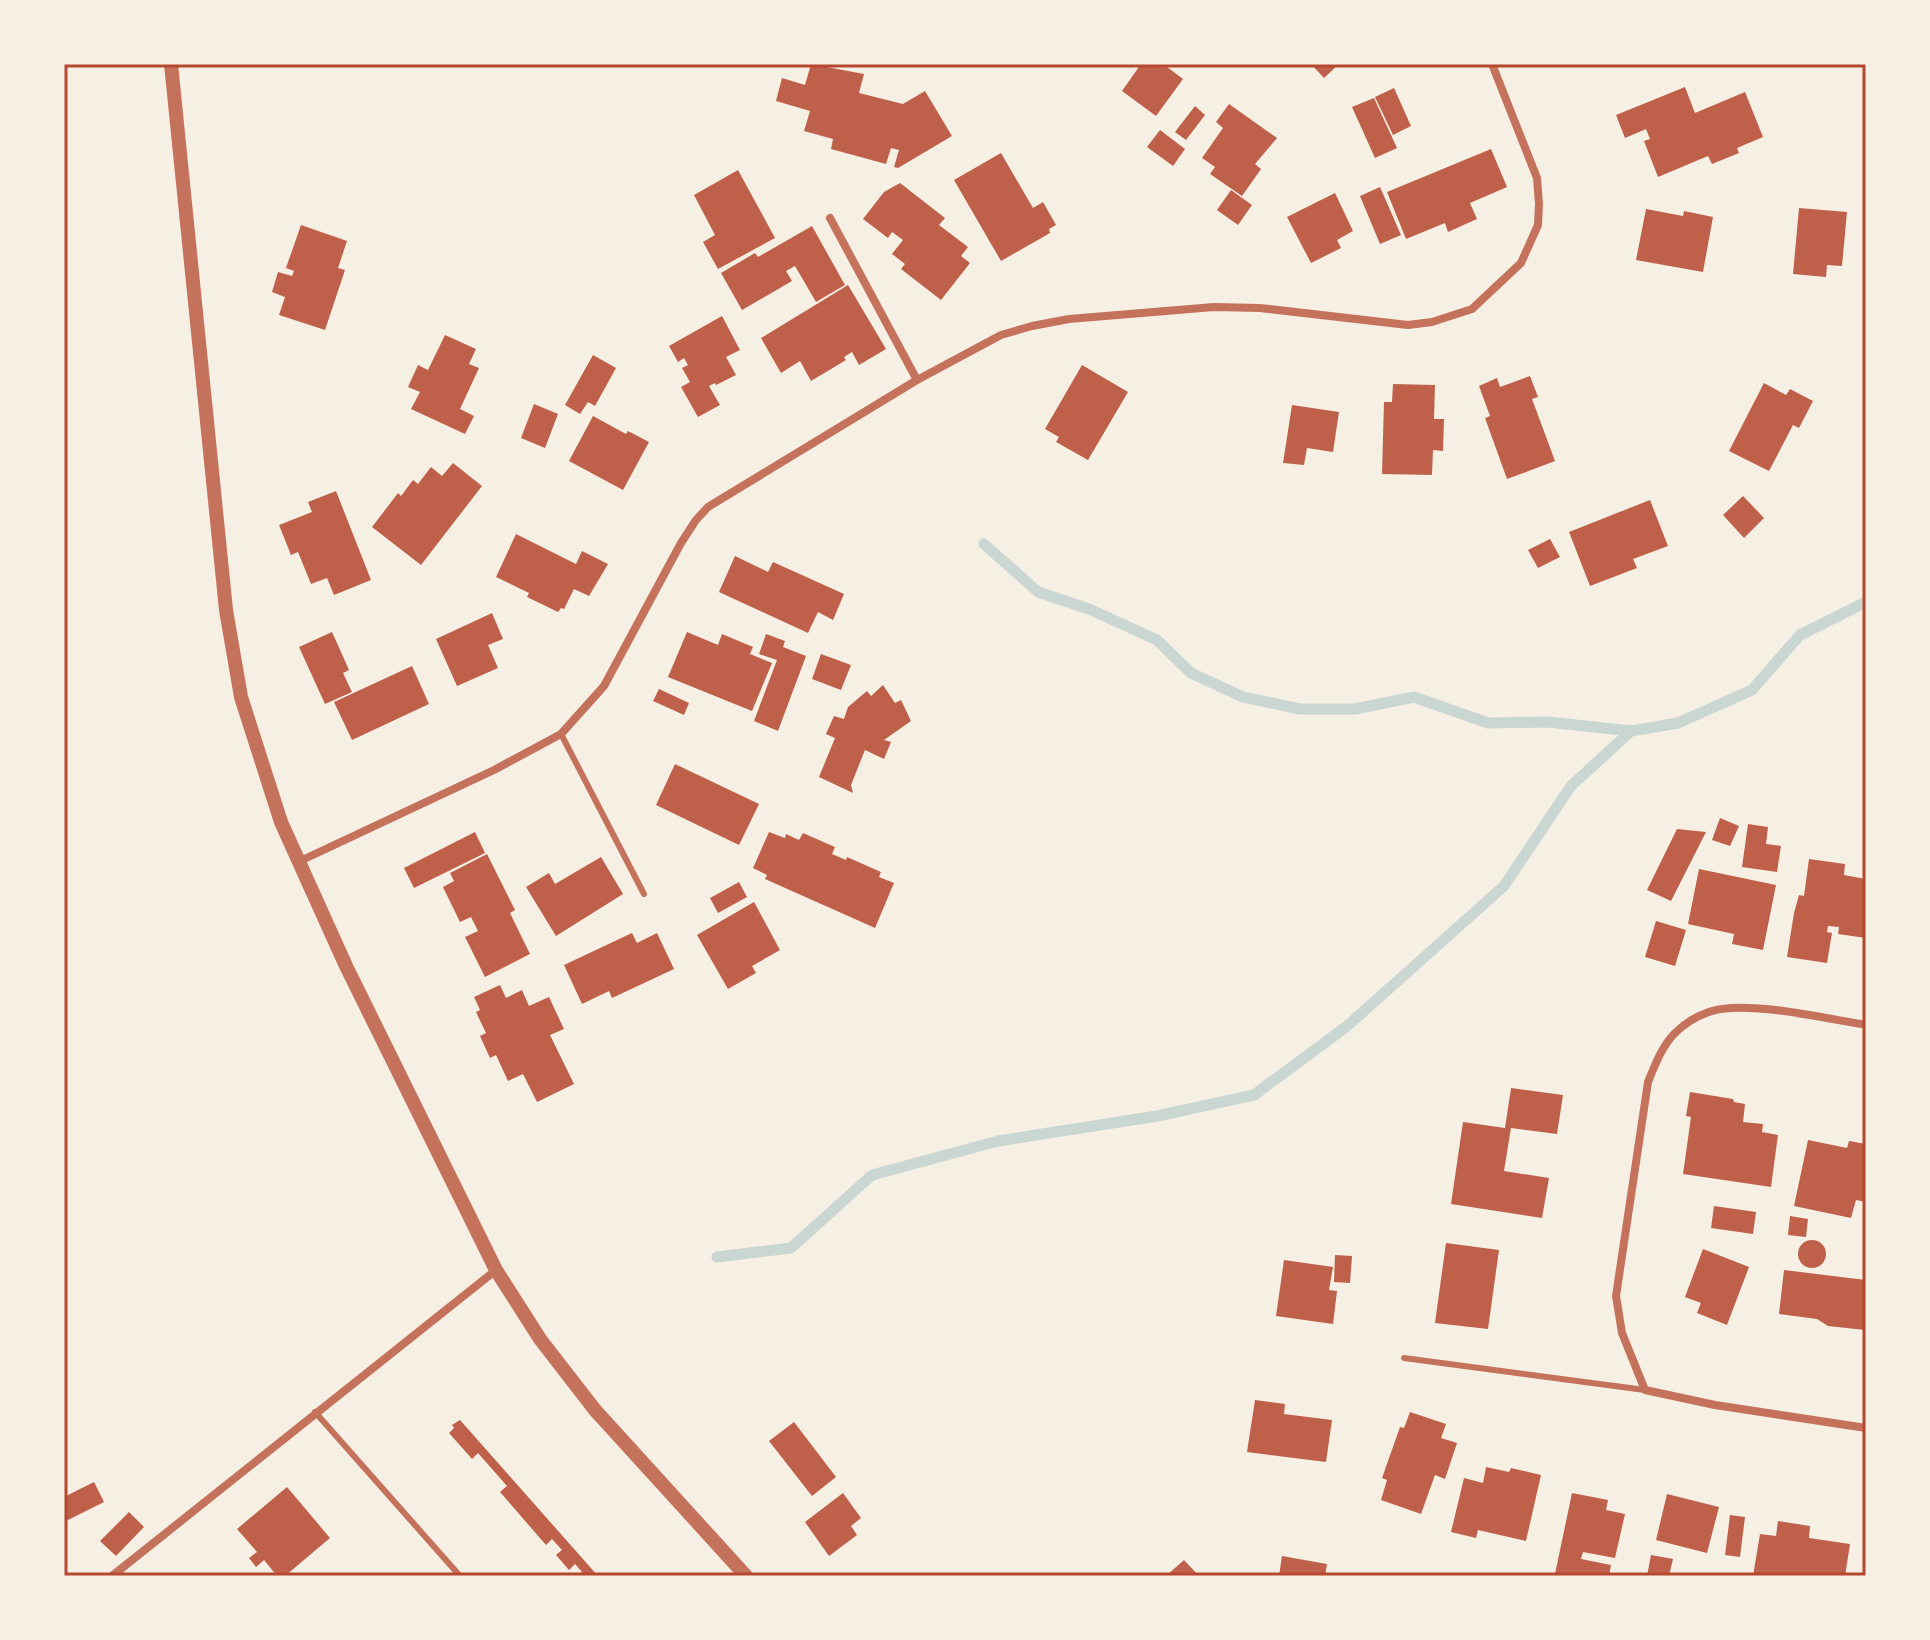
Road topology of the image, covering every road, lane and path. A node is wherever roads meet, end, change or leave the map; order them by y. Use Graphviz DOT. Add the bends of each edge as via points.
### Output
graph roads {
  1 [pos="171,64"];
  2 [pos="1492,64"];
  3 [pos="830,218"];
  4 [pos="917,380"];
  5 [pos="561,734"];
  6 [pos="298,862"];
  7 [pos="644,894"];
  8 [pos="1866,1025"];
  9 [pos="496,1270"];
  10 [pos="1404,1358"];
  11 [pos="1645,1390"];
  12 [pos="315,1412"];
  13 [pos="1866,1428"];
  14 [pos="112,1576"];
  15 [pos="460,1576"];
  16 [pos="746,1576"];
  1 -- 6 [label="street" via="226,610 241,697"];
  2 -- 4 [label="street" via="1537,178 1538,225 1521,263 1472,309 1408,325 1214,307 1069,319 1001,335"];
  3 -- 4 [label="street"];
  4 -- 5 [label="street" via="708,507 681,543 604,686"];
  5 -- 6 [label="street"];
  5 -- 7 [label="lane"];
  6 -- 9 [label="street"];
  8 -- 11 [label="street" via="1740,1007 1712,1011 1674,1034 1659,1056 1648,1082 1616,1296 1622,1333"];
  9 -- 12 [label="street"];
  9 -- 16 [label="street" via="595,1410"];
  10 -- 11 [label="lane"];
  11 -- 13 [label="street"];
  12 -- 14 [label="street"];
  12 -- 15 [label="lane"];
}
